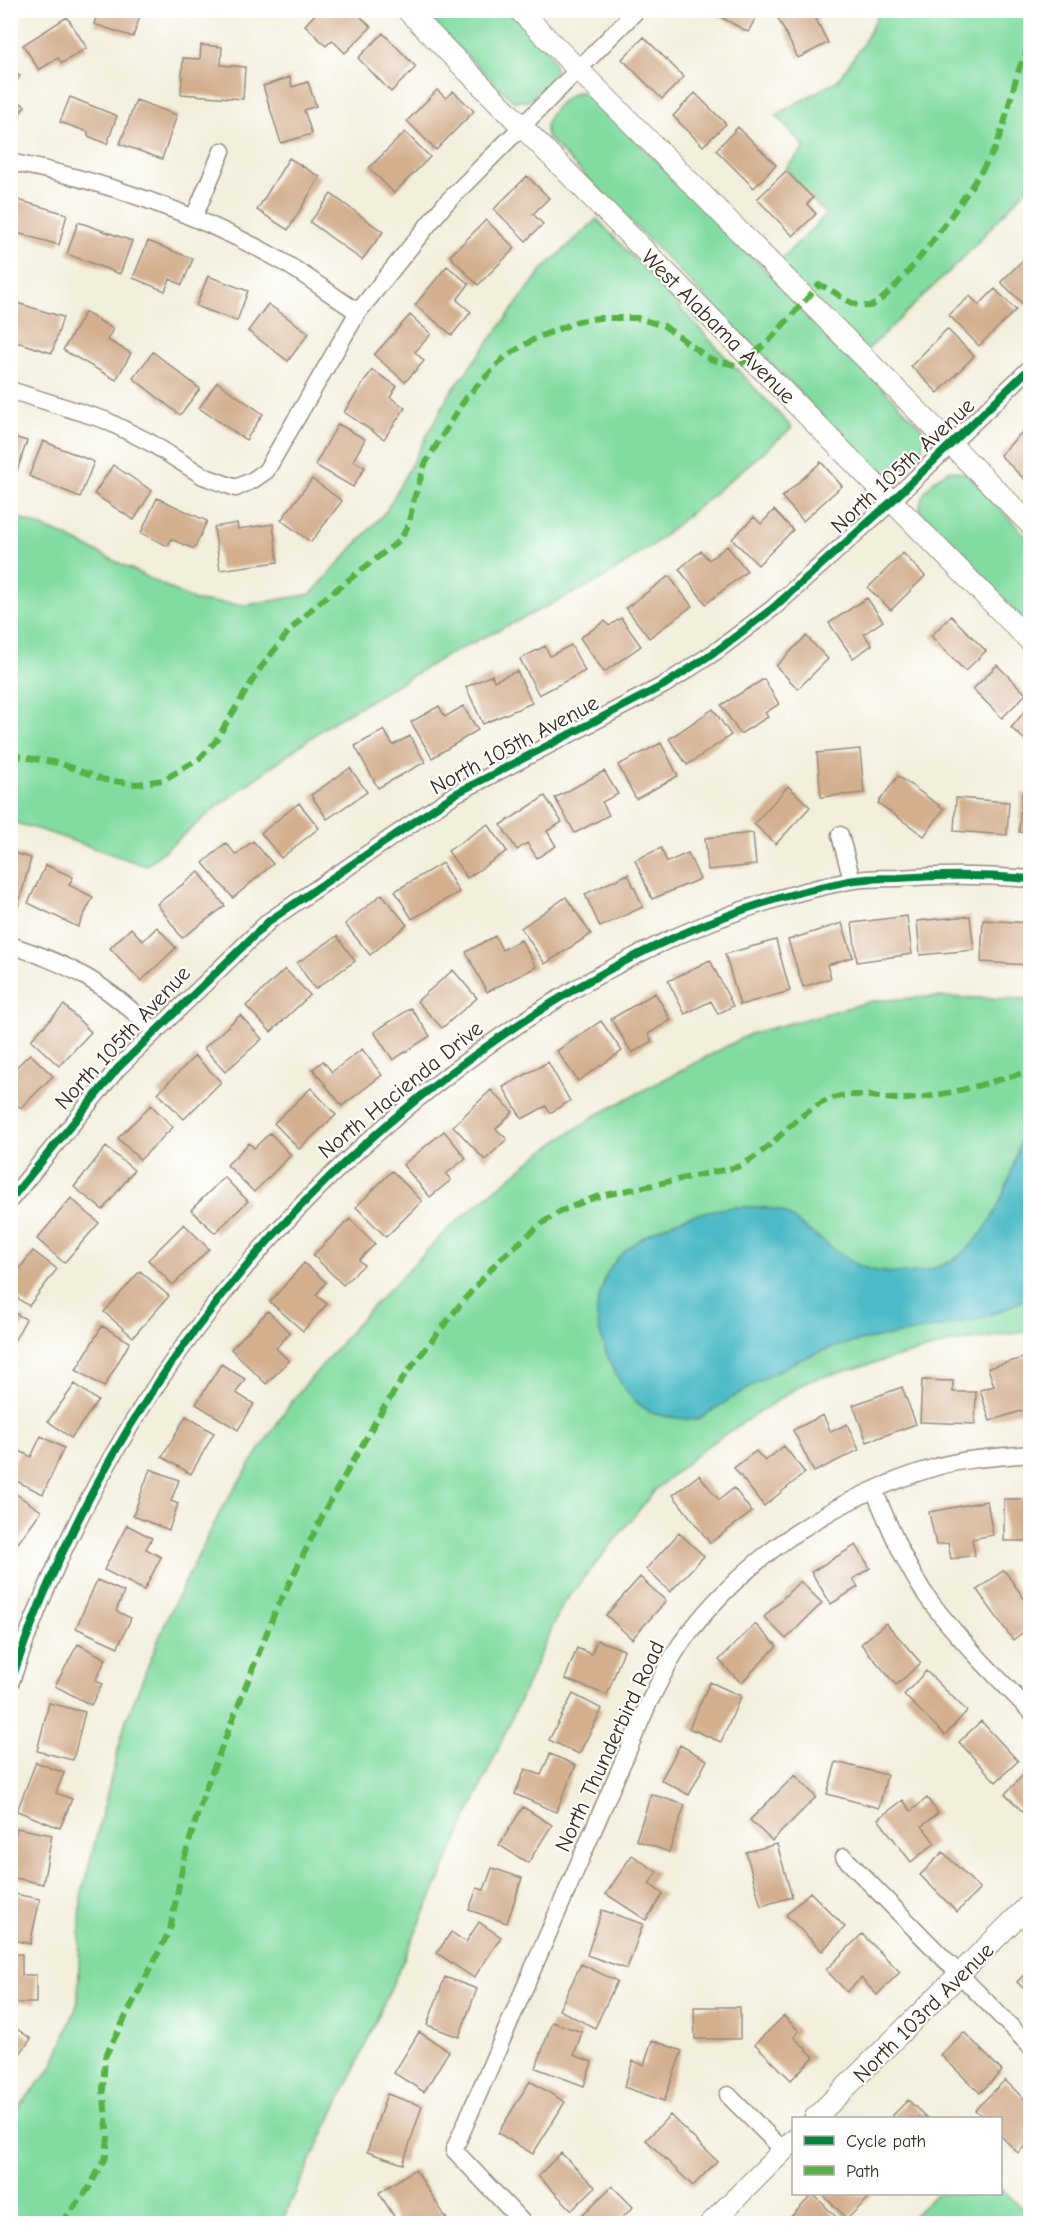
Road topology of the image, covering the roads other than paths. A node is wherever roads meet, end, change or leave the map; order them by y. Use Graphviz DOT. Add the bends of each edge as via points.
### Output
graph roads {
  1 [pos="407,10"];
  2 [pos="519,10"];
  3 [pos="637,10"];
  4 [pos="578,70"];
  5 [pos="521,126"];
  6 [pos="222,151"];
  7 [pos="10,162"];
  8 [pos="194,217"];
  9 [pos="358,312"];
  10 [pos="1030,368"];
  11 [pos="10,390"];
  12 [pos="950,444"];
  13 [pos="892,501"];
  14 [pos="1030,524"];
  15 [pos="1030,640"];
  16 [pos="840,835"];
  17 [pos="1030,879"];
  18 [pos="852,880"];
  19 [pos="10,945"];
  20 [pos="154,1031"];
  21 [pos="10,1200"];
  22 [pos="1030,1454"];
  23 [pos="874,1490"];
  24 [pos="10,1684"];
  25 [pos="1030,1711"];
  26 [pos="844,1857"];
  27 [pos="1030,1905"];
  28 [pos="960,1975"];
  29 [pos="1030,2046"];
  30 [pos="728,2095"];
  31 [pos="816,2117"];
  32 [pos="788,2145"];
  33 [pos="524,2223"];
  34 [pos="710,2223"];
  1 -- 5 [label="street, West Alabama Avenue"];
  2 -- 4 [label="street"];
  3 -- 4 [label="street"];
  4 -- 5 [label="street"];
  4 -- 12 [label="street"];
  5 -- 9 [label="street" via="445,204"];
  5 -- 13 [label="street, West Alabama Avenue"];
  6 -- 8 [label="street"];
  7 -- 8 [label="street" via="60,172"];
  8 -- 9 [label="street" via="278,259"];
  9 -- 11 [label="street" via="266,471 236,488 203,476 152,443 105,420"];
  10 -- 12 [label="street, North 105th Avenue"];
  12 -- 13 [label="street, North 105th Avenue"];
  12 -- 14 [label="street"];
  13 -- 15 [label="street, West Alabama Avenue"];
  13 -- 20 [label="street, North 105th Avenue" via="773,608 718,650 664,685 455,794 269,921"];
  16 -- 18 [label="street"];
  17 -- 18 [label="street, North Hacienda Drive" via="942,875"];
  18 -- 24 [label="street, North Hacienda Drive" via="731,913 608,969 538,1011 440,1080 319,1185 247,1263 148,1398 71,1538 43,1597"];
  19 -- 20 [label="street" via="77,970 101,985"];
  20 -- 21 [label="street, North 105th Avenue" via="81,1110"];
  22 -- 23 [label="street, North Thunderbird Road" via="937,1467"];
  23 -- 25 [label="street" via="893,1537 929,1600"];
  23 -- 33 [label="street, North Thunderbird Road" via="813,1521 767,1551 682,1643 650,1702 454,2150"];
  26 -- 28 [label="street"];
  27 -- 28 [label="street, North 103rd Avenue"];
  28 -- 29 [label="street"];
  28 -- 31 [label="street, North 103rd Avenue"];
  30 -- 32 [label="street"];
  32 -- 34 [label="street"];
}
